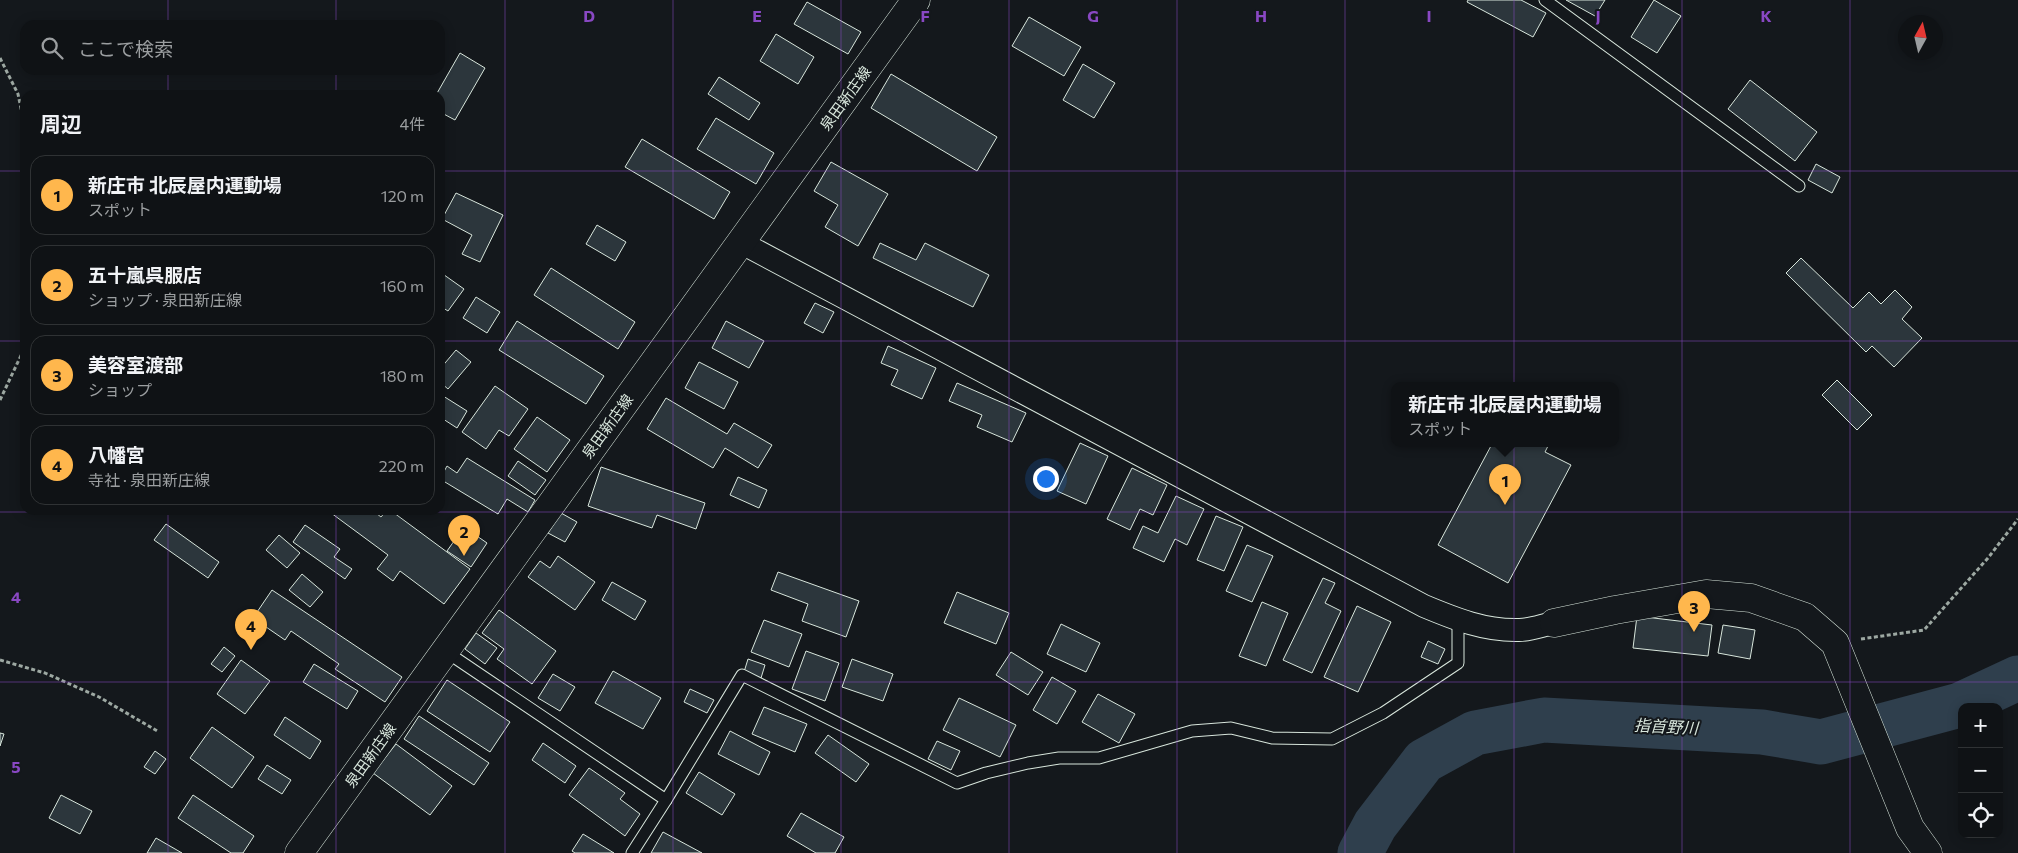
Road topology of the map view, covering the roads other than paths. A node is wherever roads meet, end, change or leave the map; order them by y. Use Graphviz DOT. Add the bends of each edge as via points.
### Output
graph roads {
  1 [pos="916,0"];
  2 [pos="1545,0"];
  3 [pos="1799,186"];
  4 [pos="740,242"];
  5 [pos="1458,621"];
  6 [pos="1554,623"];
  7 [pos="445,651"];
  8 [pos="666,800"];
  9 [pos="299,853"];
  10 [pos="632,853"];
  11 [pos="1928,853"];
  1 -- 4 [label="main road, 泉田新庄線"];
  2 -- 3 [label="lane"];
  4 -- 5 [label="street" via="1424,606"];
  4 -- 7 [label="main road, 泉田新庄線"];
  5 -- 6 [label="street" via="1488,628 1521,630"];
  5 -- 8 [label="lane" via="1458,662 1382,713 1332,739 1272,738 1231,728 1192,731 1099,758 1028,762 957,784 742,675"];
  6 -- 11 [label="main road" via="1706,594 1752,598 1806,617 1836,642 1910,828"];
  7 -- 8 [label="lane"];
  7 -- 9 [label="main road, 泉田新庄線"];
  8 -- 10 [label="lane"];
}
